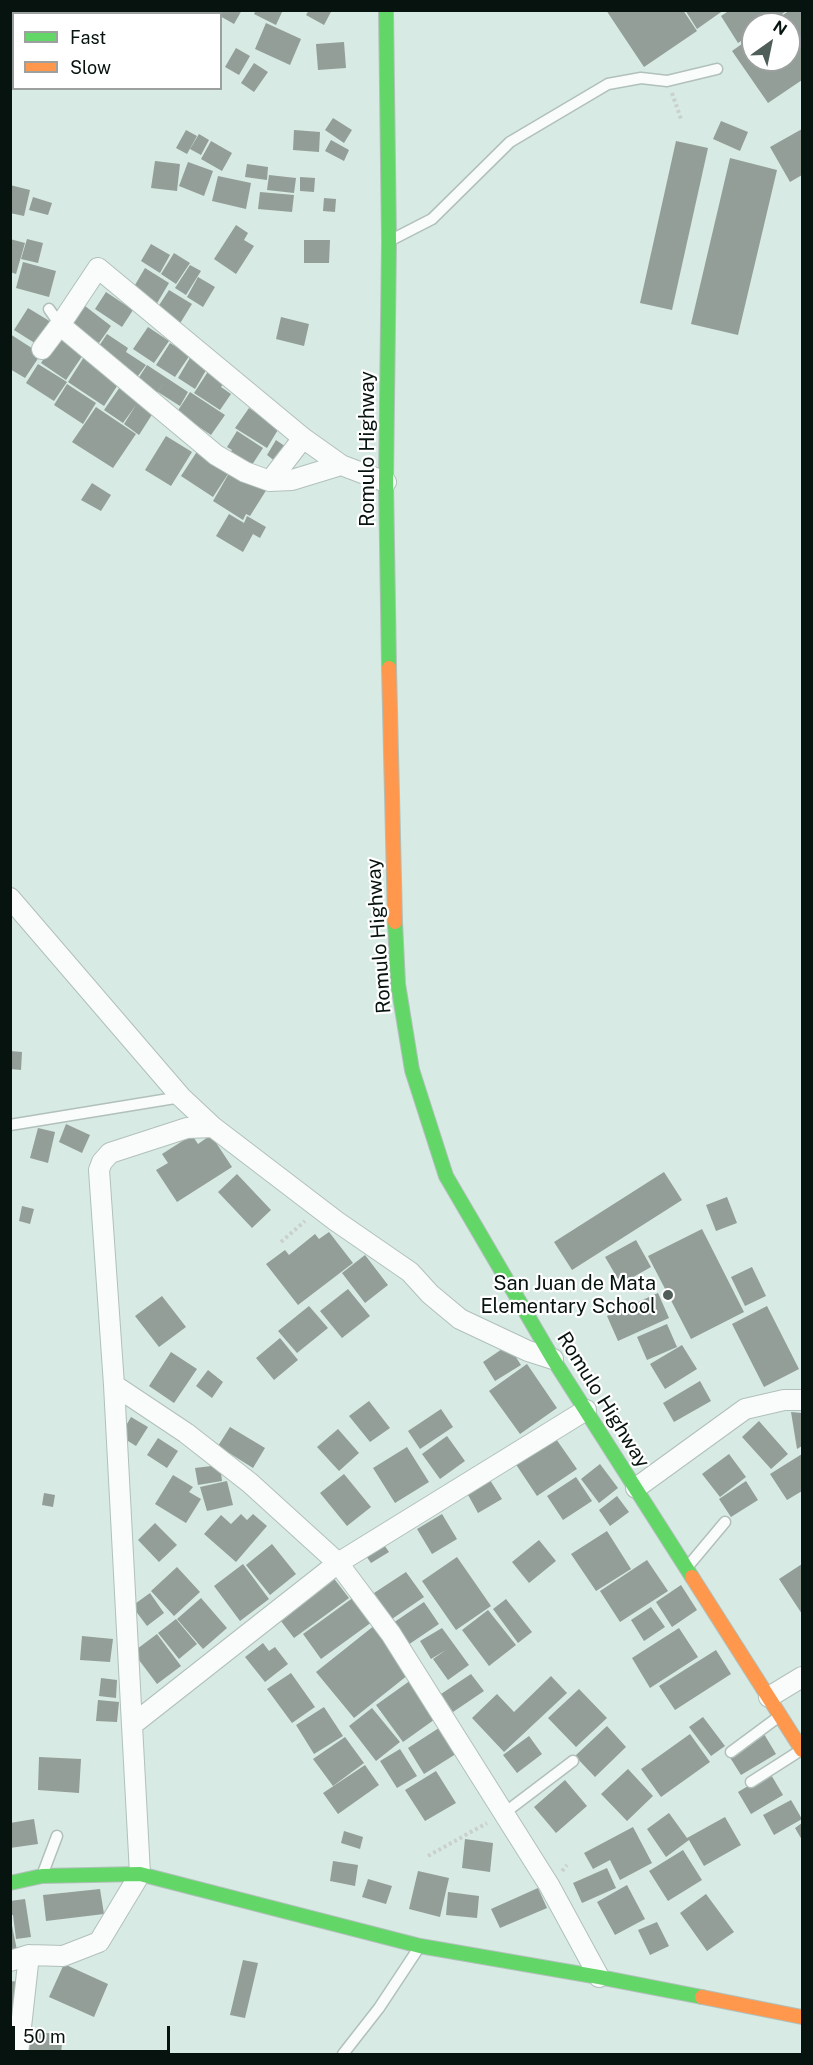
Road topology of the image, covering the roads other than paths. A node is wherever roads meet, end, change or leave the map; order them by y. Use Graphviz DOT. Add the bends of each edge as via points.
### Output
graph roads {
  1 [pos="386,10"];
  2 [pos="717,69"];
  3 [pos="389,240"];
  4 [pos="49,309"];
  5 [pos="60,326"];
  6 [pos="42,349"];
  7 [pos="303,438"];
  8 [pos="341,465"];
  9 [pos="270,481"];
  10 [pos="386,482"];
  11 [pos="10,898"];
  12 [pos="181,1097"];
  13 [pos="10,1125"];
  14 [pos="213,1127"];
  15 [pos="553,1359"];
  16 [pos="114,1385"];
  17 [pos="802,1400"];
  18 [pos="586,1410"];
  19 [pos="636,1488"];
  20 [pos="725,1522"];
  21 [pos="338,1563"];
  22 [pos="687,1568"];
  23 [pos="802,1677"];
  24 [pos="769,1697"];
  25 [pos="780,1716"];
  26 [pos="132,1725"];
  27 [pos="802,1750"];
  28 [pos="731,1752"];
  29 [pos="573,1761"];
  30 [pos="751,1782"];
  31 [pos="503,1814"];
  32 [pos="57,1836"];
  33 [pos="140,1874"];
  34 [pos="42,1876"];
  35 [pos="10,1883"];
  36 [pos="420,1946"];
  37 [pos="20,1958"];
  38 [pos="599,1977"];
  39 [pos="802,2017"];
  40 [pos="18,2055"];
  41 [pos="343,2055"];
  1 -- 3 [label="main road, Romulo Highway"];
  2 -- 3 [label="lane" via="667,81 641,78 608,84 510,142 432,219"];
  3 -- 10 [label="main road, Romulo Highway"];
  4 -- 5 [label="lane"];
  5 -- 6 [label="street"];
  5 -- 7 [label="street" via="98,268"];
  5 -- 9 [label="street" via="216,455"];
  7 -- 8 [label="street"];
  7 -- 9 [label="street"];
  8 -- 9 [label="street" via="292,480"];
  8 -- 10 [label="street"];
  10 -- 15 [label="main road, Romulo Highway" via="393,893 398,984 412,1070 446,1176"];
  11 -- 12 [label="street"];
  12 -- 13 [label="lane"];
  12 -- 14 [label="street"];
  14 -- 15 [label="street" via="410,1272 460,1319"];
  14 -- 16 [label="street" via="187,1128 110,1153 102,1162 99,1179"];
  15 -- 18 [label="main road, Romulo Highway"];
  16 -- 21 [label="street" via="186,1433 250,1483"];
  16 -- 26 [label="street"];
  17 -- 19 [label="street" via="746,1409"];
  18 -- 19 [label="main road, Romulo Highway"];
  18 -- 21 [label="street"];
  19 -- 22 [label="main road, Romulo Highway"];
  20 -- 22 [label="lane"];
  21 -- 26 [label="street"];
  21 -- 31 [label="street" via="391,1634"];
  22 -- 24 [label="main road, Romulo Highway"];
  23 -- 24 [label="street"];
  24 -- 25 [label="main road, Romulo Highway"];
  25 -- 27 [label="main road, Romulo Highway"];
  25 -- 28 [label="lane"];
  26 -- 33 [label="street"];
  27 -- 30 [label="lane"];
  29 -- 31 [label="lane"];
  31 -- 38 [label="street" via="549,1885"];
  32 -- 34 [label="lane"];
  33 -- 34 [label="main road"];
  33 -- 36 [label="main road"];
  33 -- 37 [label="street" via="99,1942 63,1956"];
  34 -- 35 [label="main road"];
  36 -- 38 [label="main road"];
  36 -- 41 [label="lane" via="380,2008"];
  37 -- 40 [label="street"];
  38 -- 39 [label="main road"];
}
